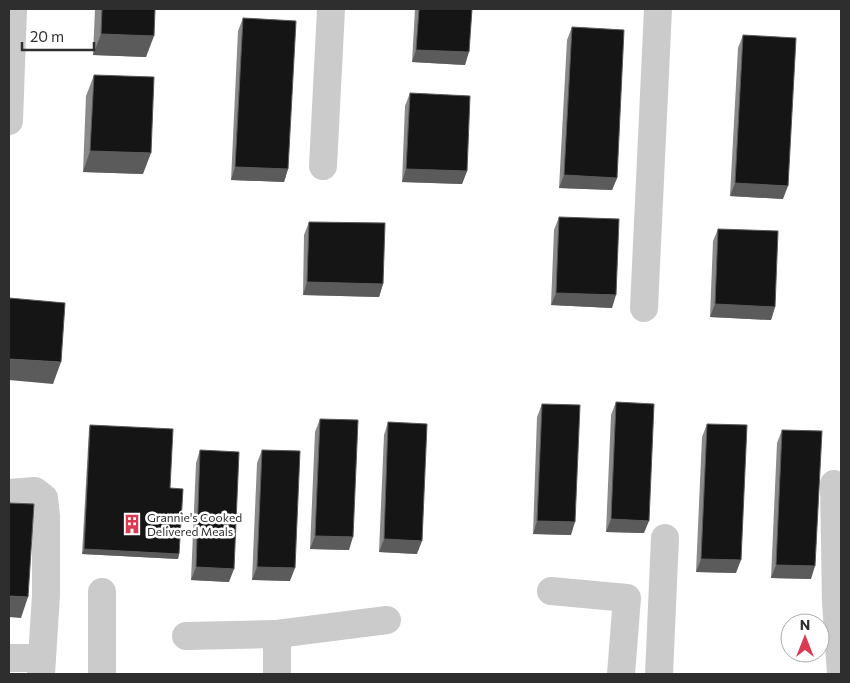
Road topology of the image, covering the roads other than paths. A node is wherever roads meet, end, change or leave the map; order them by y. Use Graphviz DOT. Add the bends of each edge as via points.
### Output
graph roads {
  1 [pos="13,9"];
  2 [pos="331,9"];
  3 [pos="658,9"];
  4 [pos="9,120"];
  5 [pos="323,166"];
  6 [pos="644,308"];
  7 [pos="834,484"];
  8 [pos="9,493"];
  9 [pos="666,538"];
  10 [pos="551,591"];
  11 [pos="102,592"];
  12 [pos="387,620"];
  13 [pos="277,634"];
  14 [pos="186,636"];
  15 [pos="9,658"];
  16 [pos="41,666"];
  17 [pos="102,674"];
  18 [pos="277,674"];
  19 [pos="622,674"];
  20 [pos="659,674"];
  21 [pos="840,674"];
  1 -- 4 [label="lane"];
  2 -- 5 [label="lane"];
  3 -- 6 [label="lane"];
  7 -- 21 [label="lane"];
  8 -- 16 [label="lane" via="35,491 44,498 46,595"];
  9 -- 20 [label="lane"];
  10 -- 19 [label="lane" via="627,598"];
  11 -- 17 [label="lane"];
  12 -- 13 [label="lane"];
  13 -- 14 [label="lane"];
  13 -- 18 [label="lane"];
  15 -- 16 [label="lane"];
}
